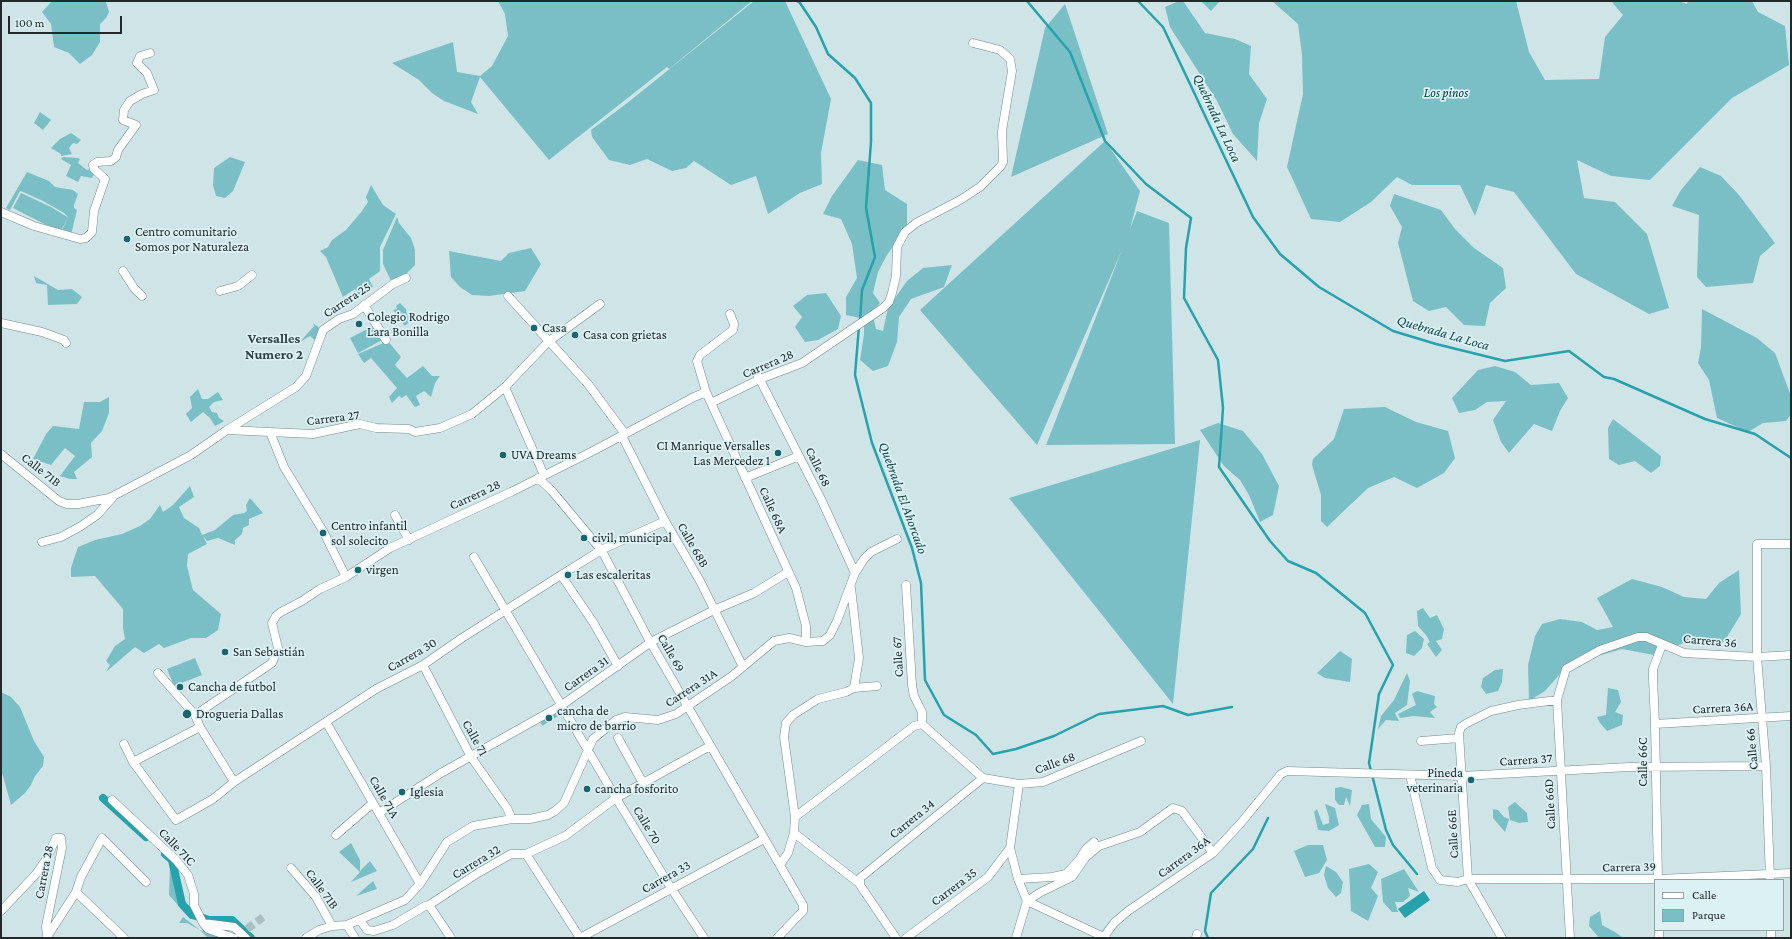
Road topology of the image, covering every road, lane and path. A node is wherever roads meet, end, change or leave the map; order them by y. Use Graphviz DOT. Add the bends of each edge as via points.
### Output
graph roads {
  1 [pos="973,43"];
  2 [pos="150,53"];
  3 [pos="1,212"];
  4 [pos="123,271"];
  5 [pos="252,275"];
  6 [pos="406,278"];
  7 [pos="220,291"];
  8 [pos="142,296"];
  9 [pos="508,296"];
  10 [pos="600,304"];
  11 [pos="364,305"];
  12 [pos="730,314"];
  13 [pos="1,323"];
  14 [pos="386,340"];
  15 [pos="548,342"];
  16 [pos="66,343"];
  17 [pos="759,376"];
  18 [pos="505,387"];
  19 [pos="706,392"];
  20 [pos="711,403"];
  21 [pos="227,430"];
  22 [pos="270,432"];
  23 [pos="624,435"];
  24 [pos="1,454"];
  25 [pos="799,456"];
  26 [pos="541,477"];
  27 [pos="745,478"];
  28 [pos="114,496"];
  29 [pos="395,515"];
  30 [pos="665,521"];
  31 [pos="897,539"];
  32 [pos="409,540"];
  33 [pos="42,542"];
  34 [pos="1791,544"];
  35 [pos="602,550"];
  36 [pos="474,557"];
  37 [pos="788,572"];
  38 [pos="855,573"];
  39 [pos="561,575"];
  40 [pos="346,577"];
  41 [pos="850,586"];
  42 [pos="906,586"];
  43 [pos="506,610"];
  44 [pos="714,610"];
  45 [pos="651,642"];
  46 [pos="806,642"];
  47 [pos="1662,645"];
  48 [pos="1791,655"];
  49 [pos="1757,656"];
  50 [pos="423,665"];
  51 [pos="618,666"];
  52 [pos="743,667"];
  53 [pos="1566,669"];
  54 [pos="158,673"];
  55 [pos="877,686"];
  56 [pos="854,688"];
  57 [pos="1557,700"];
  58 [pos="562,705"];
  59 [pos="687,705"];
  60 [pos="195,716"];
  61 [pos="1791,716"];
  62 [pos="1761,718"];
  63 [pos="326,722"];
  64 [pos="922,724"];
  65 [pos="1656,724"];
  66 [pos="200,727"];
  67 [pos="618,738"];
  68 [pos="1459,738"];
  69 [pos="1141,741"];
  70 [pos="1421,741"];
  71 [pos="124,744"];
  72 [pos="710,746"];
  73 [pos="588,748"];
  74 [pos="471,757"];
  75 [pos="133,762"];
  76 [pos="1766,766"];
  77 [pos="1655,768"];
  78 [pos="1560,770"];
  79 [pos="1287,771"];
  80 [pos="1410,775"];
  81 [pos="1462,776"];
  82 [pos="983,778"];
  83 [pos="234,782"];
  84 [pos="643,783"];
  85 [pos="1020,784"];
  86 [pos="616,798"];
  87 [pos="112,800"];
  88 [pos="373,803"];
  89 [pos="379,813"];
  90 [pos="796,817"];
  91 [pos="512,819"];
  92 [pos="794,833"];
  93 [pos="336,835"];
  94 [pos="764,838"];
  95 [pos="1094,842"];
  96 [pos="1010,848"];
  97 [pos="1213,853"];
  98 [pos="526,854"];
  99 [pos="780,865"];
  100 [pos="291,868"];
  101 [pos="1791,873"];
  102 [pos="1770,877"];
  103 [pos="1468,879"];
  104 [pos="1658,879"];
  105 [pos="1695,879"];
  106 [pos="1018,880"];
  107 [pos="1567,880"];
  108 [pos="1654,880"];
  109 [pos="859,881"];
  110 [pos="146,882"];
  111 [pos="420,884"];
  112 [pos="671,888"];
  113 [pos="76,892"];
  114 [pos="1027,901"];
  115 [pos="429,905"];
  116 [pos="1,911"];
  117 [pos="360,920"];
  118 [pos="203,923"];
  119 [pos="347,925"];
  120 [pos="332,926"];
  121 [pos="47,938"];
  122 [pos="124,938"];
  123 [pos="234,938"];
  124 [pos="246,938"];
  125 [pos="306,938"];
  126 [pos="354,938"];
  127 [pos="451,938"];
  128 [pos="580,938"];
  129 [pos="704,938"];
  130 [pos="777,938"];
  131 [pos="896,938"];
  132 [pos="906,938"];
  133 [pos="1016,938"];
  134 [pos="1104,938"];
  135 [pos="1502,938"];
  136 [pos="1570,938"];
  1 -- 17 [label="street, Carrera 28" via="1000,50 1010,59 1012,71 1002,131 1001,166 973,191 916,223 905,232 897,247 896,276 889,302 857,327 802,363"];
  2 -- 3 [label="street" via="140,56 137,63 147,73 154,90 130,101 124,110 123,120 136,125 118,150 116,157 111,161 97,162 93,165 94,170 105,179 94,211 92,232 86,238 80,239 34,226"];
  4 -- 8 [label="street"];
  5 -- 7 [label="street" via="238,286"];
  6 -- 11 [label="street, Carrera 25"];
  9 -- 15 [label="street"];
  10 -- 15 [label="street, Carrera 27"];
  11 -- 14 [label="street"];
  11 -- 21 [label="street, Carrera 25" via="323,330 306,376 296,387"];
  12 -- 19 [label="street, Calle 68A" via="734,324 733,330 700,355 697,361"];
  13 -- 16 [label="street" via="42,332"];
  15 -- 18 [label="street, Carrera 27"];
  15 -- 23 [label="street, Calle 68B" via="588,384"];
  17 -- 20 [label="street, Carrera 28"];
  17 -- 25 [label="street, Calle 68"];
  18 -- 22 [label="street, Carrera 27" via="472,414 440,428 415,432 409,429 376,428 360,424 313,434"];
  18 -- 26 [label="street, Calle 69"];
  19 -- 20 [label="street, Calle 68A"];
  19 -- 23 [label="street, Carrera 28" via="694,396"];
  20 -- 27 [label="street, Calle 68A"];
  21 -- 22 [label="street, Carrera 27"];
  21 -- 28 [label="street" via="191,456"];
  22 -- 40 [label="street" via="284,467 323,531"];
  23 -- 26 [label="street, Carrera 28"];
  23 -- 30 [label="street, Calle 68B"];
  24 -- 28 [label="street, Calle 71B" via="67,504"];
  25 -- 27 [label="street"];
  25 -- 38 [label="street, Calle 68"];
  26 -- 32 [label="street, Carrera 28"];
  26 -- 35 [label="street, Calle 69"];
  27 -- 37 [label="street, Calle 68A"];
  28 -- 33 [label="street" via="97,515 81,526 61,537"];
  29 -- 32 [label="street"];
  30 -- 35 [label="street, Carrera 30"];
  30 -- 44 [label="street, Calle 68B"];
  31 -- 38 [label="street, Carrera 31A" via="871,552"];
  32 -- 40 [label="street, Carrera 28" via="390,548"];
  34 -- 49 [label="street, Calle 66" via="1757,544"];
  35 -- 39 [label="street, Carrera 30"];
  35 -- 45 [label="street, Calle 69"];
  36 -- 43 [label="street, Calle 70"];
  37 -- 44 [label="street, Carrera 31" via="754,593"];
  37 -- 46 [label="street, Calle 68A" via="802,605"];
  38 -- 41 [label="street, Carrera 31A"];
  39 -- 43 [label="street, Carrera 30"];
  39 -- 51 [label="street" via="593,622"];
  40 -- 60 [label="street, Carrera 28" via="320,589 276,616 272,624 278,648 272,663"];
  41 -- 46 [label="street, Carrera 31A" via="830,634 823,641"];
  41 -- 56 [label="street" via="859,658"];
  42 -- 64 [label="street, Calle 67" via="912,685 922,712"];
  43 -- 50 [label="street, Carrera 30"];
  43 -- 58 [label="street, Calle 70"];
  44 -- 45 [label="street, Carrera 31"];
  44 -- 52 [label="street, Calle 68B"];
  45 -- 51 [label="street, Carrera 31"];
  45 -- 59 [label="street, Calle 69"];
  46 -- 52 [label="street, Carrera 31A" via="789,638 774,641"];
  47 -- 49 [label="street, Carrera 36" via="1684,653"];
  47 -- 53 [label="street, Carrera 36" via="1646,637 1638,637 1600,650"];
  47 -- 65 [label="street, Calle 66C" via="1653,669"];
  48 -- 49 [label="street, Carrera 36"];
  49 -- 62 [label="street, Calle 66"];
  50 -- 63 [label="street, Carrera 30" via="376,689"];
  50 -- 74 [label="street, Calle 71"];
  51 -- 58 [label="street, Carrera 31"];
  52 -- 59 [label="street, Carrera 31A"];
  53 -- 57 [label="street, Calle 66D"];
  54 -- 60 [label="street"];
  55 -- 56 [label="street"];
  56 -- 90 [label="street" via="818,699 793,715 786,723 784,737"];
  57 -- 68 [label="street" via="1491,711 1461,727"];
  57 -- 78 [label="street, Calle 66D"];
  58 -- 73 [label="street, Calle 70"];
  58 -- 74 [label="street, Carrera 31"];
  59 -- 72 [label="street, Calle 69"];
  59 -- 73 [label="street, Carrera 31A" via="668,718 658,720 625,717 616,720 602,730"];
  60 -- 66 [label="street"];
  61 -- 62 [label="street, Carrera 36A"];
  62 -- 65 [label="street, Carrera 36A"];
  62 -- 76 [label="street, Calle 66"];
  63 -- 83 [label="street, Carrera 30"];
  63 -- 88 [label="street, Calle 71A"];
  64 -- 82 [label="street"];
  64 -- 90 [label="street" via="914,726"];
  65 -- 77 [label="street, Calle 66C"];
  66 -- 75 [label="street"];
  66 -- 83 [label="street"];
  67 -- 84 [label="street"];
  68 -- 70 [label="street"];
  68 -- 81 [label="street, Calle 66E"];
  69 -- 85 [label="street, Calle 68" via="1043,782"];
  71 -- 75 [label="street"];
  72 -- 84 [label="street, Carrera 32"];
  72 -- 94 [label="street, Calle 69"];
  73 -- 86 [label="street, Calle 70"];
  73 -- 91 [label="street, Carrera 31A" via="560,807 548,815"];
  74 -- 89 [label="street, Carrera 31"];
  74 -- 91 [label="street, Calle 71"];
  75 -- 83 [label="street, Carrera 30" via="176,820"];
  76 -- 77 [label="street, Carrera 37"];
  76 -- 102 [label="street, Calle 66"];
  77 -- 78 [label="street, Carrera 37"];
  77 -- 104 [label="street, Calle 66C"];
  78 -- 81 [label="street, Carrera 37"];
  78 -- 107 [label="street, Calle 66D"];
  79 -- 80 [label="street, Carrera 37"];
  79 -- 97 [label="street, Carrera 36A"];
  80 -- 81 [label="street, Carrera 37"];
  80 -- 103 [label="street, Carrera 39" via="1435,875 1440,880 1448,882"];
  81 -- 103 [label="street, Calle 66E"];
  82 -- 85 [label="street, Calle 68"];
  82 -- 109 [label="street, Carrera 34" via="862,875"];
  84 -- 86 [label="street, Carrera 32"];
  85 -- 96 [label="street"];
  86 -- 98 [label="street, Carrera 32" via="566,836"];
  86 -- 112 [label="street, Calle 70"];
  87 -- 118 [label="street, Calle 71C" via="176,860 188,875 194,894 194,905"];
  88 -- 89 [label="street, Calle 71A"];
  88 -- 93 [label="street"];
  89 -- 111 [label="street, Calle 71A"];
  90 -- 92 [label="street"];
  91 -- 111 [label="street, Carrera 31A" via="474,826 450,839"];
  92 -- 99 [label="street" via="788,853"];
  92 -- 109 [label="street"];
  94 -- 99 [label="street, Calle 69"];
  94 -- 112 [label="street, Carrera 33"];
  95 -- 106 [label="street" via="1066,874"];
  96 -- 106 [label="street"];
  96 -- 132 [label="street, Carrera 35" via="988,877"];
  97 -- 114 [label="street" via="1182,811 1173,808 1140,832 1098,846 1086,857 1072,877"];
  97 -- 134 [label="street, Carrera 36A" via="1128,911"];
  98 -- 115 [label="street, Carrera 32" via="511,854"];
  98 -- 128 [label="street"];
  99 -- 130 [label="street, Calle 69" via="804,905 803,911"];
  100 -- 120 [label="street, Calle 71B" via="316,897"];
  101 -- 102 [label="street, Carrera 39"];
  102 -- 105 [label="street, Carrera 39"];
  103 -- 107 [label="street, Carrera 39"];
  103 -- 135 [label="street, Calle 66E"];
  106 -- 114 [label="street"];
  107 -- 108 [label="street, Carrera 39"];
  107 -- 136 [label="street, Calle 66D"];
  109 -- 131 [label="street"];
  110 -- 113 [label="street" via="102,838 81,877"];
  111 -- 117 [label="street, Carrera 31A" via="405,900"];
  112 -- 128 [label="street, Carrera 33"];
  112 -- 129 [label="street, Calle 70"];
  113 -- 121 [label="street"];
  113 -- 122 [label="street"];
  114 -- 133 [label="street"];
  114 -- 134 [label="street"];
  115 -- 117 [label="street, Carrera 32" via="382,930 367,930"];
  115 -- 127 [label="street"];
  116 -- 121 [label="street, Carrera 28" via="36,874 56,838 61,838 62,848 46,926"];
  117 -- 119 [label="street, Carrera 31A"];
  118 -- 123 [label="street" via="205,928"];
  118 -- 124 [label="street" via="234,927"];
  119 -- 120 [label="street, Carrera 31A"];
  119 -- 126 [label="street"];
  120 -- 125 [label="street, Carrera 31A"];
}
